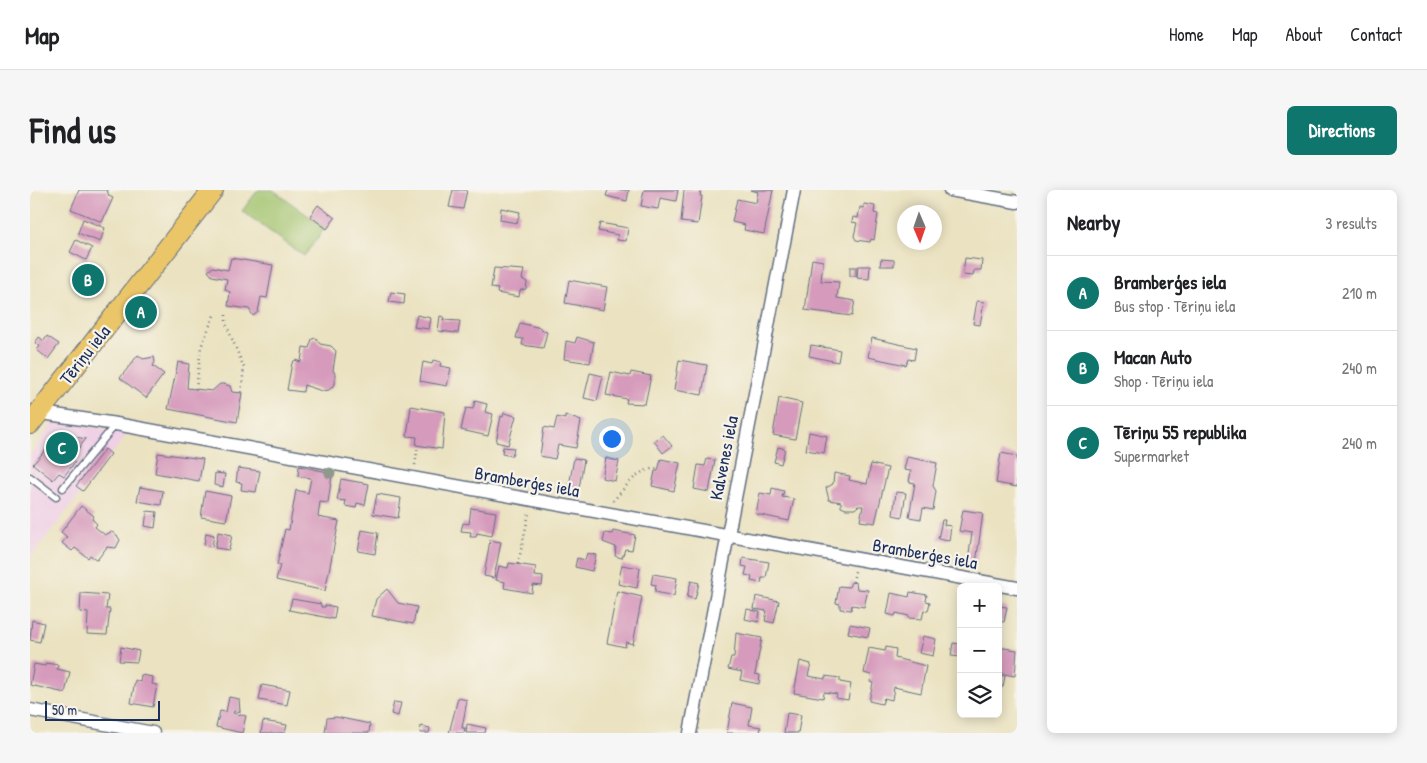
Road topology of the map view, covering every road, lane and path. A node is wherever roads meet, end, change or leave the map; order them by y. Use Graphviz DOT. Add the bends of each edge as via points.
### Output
graph roads {
  1 [pos="213,190"];
  2 [pos="794,190"];
  3 [pos="950,190"];
  4 [pos="1017,202"];
  5 [pos="215,313"];
  6 [pos="226,314"];
  7 [pos="196,389"];
  8 [pos="241,393"];
  9 [pos="33,416"];
  10 [pos="116,424"];
  11 [pos="418,446"];
  12 [pos="659,469"];
  13 [pos="30,477"];
  14 [pos="413,479"];
  15 [pos="63,488"];
  16 [pos="56,497"];
  17 [pos="613,501"];
  18 [pos="535,502"];
  19 [pos="727,536"];
  20 [pos="518,564"];
  21 [pos="1017,588"];
  22 [pos="30,710"];
  23 [pos="153,733"];
  24 [pos="690,733"];
  1 -- 9 [label="main road, Tēriņu iela"];
  2 -- 19 [label="street, Kalvenes iela"];
  3 -- 4 [label="street"];
  5 -- 7 [label="path" via="201,347"];
  6 -- 8 [label="path" via="226,324 244,368"];
  9 -- 10 [label="street, Bramberģes iela"];
  10 -- 14 [label="street, Bramberģes iela"];
  10 -- 15 [label="lane"];
  11 -- 14 [label="path"];
  12 -- 17 [label="path" via="641,472"];
  13 -- 16 [label="lane"];
  14 -- 18 [label="street, Bramberģes iela"];
  18 -- 19 [label="street, Bramberģes iela"];
  18 -- 20 [label="path" via="533,514 529,513"];
  19 -- 21 [label="street, Bramberģes iela"];
  19 -- 24 [label="street, Kalvenes iela"];
  22 -- 23 [label="street"];
}
